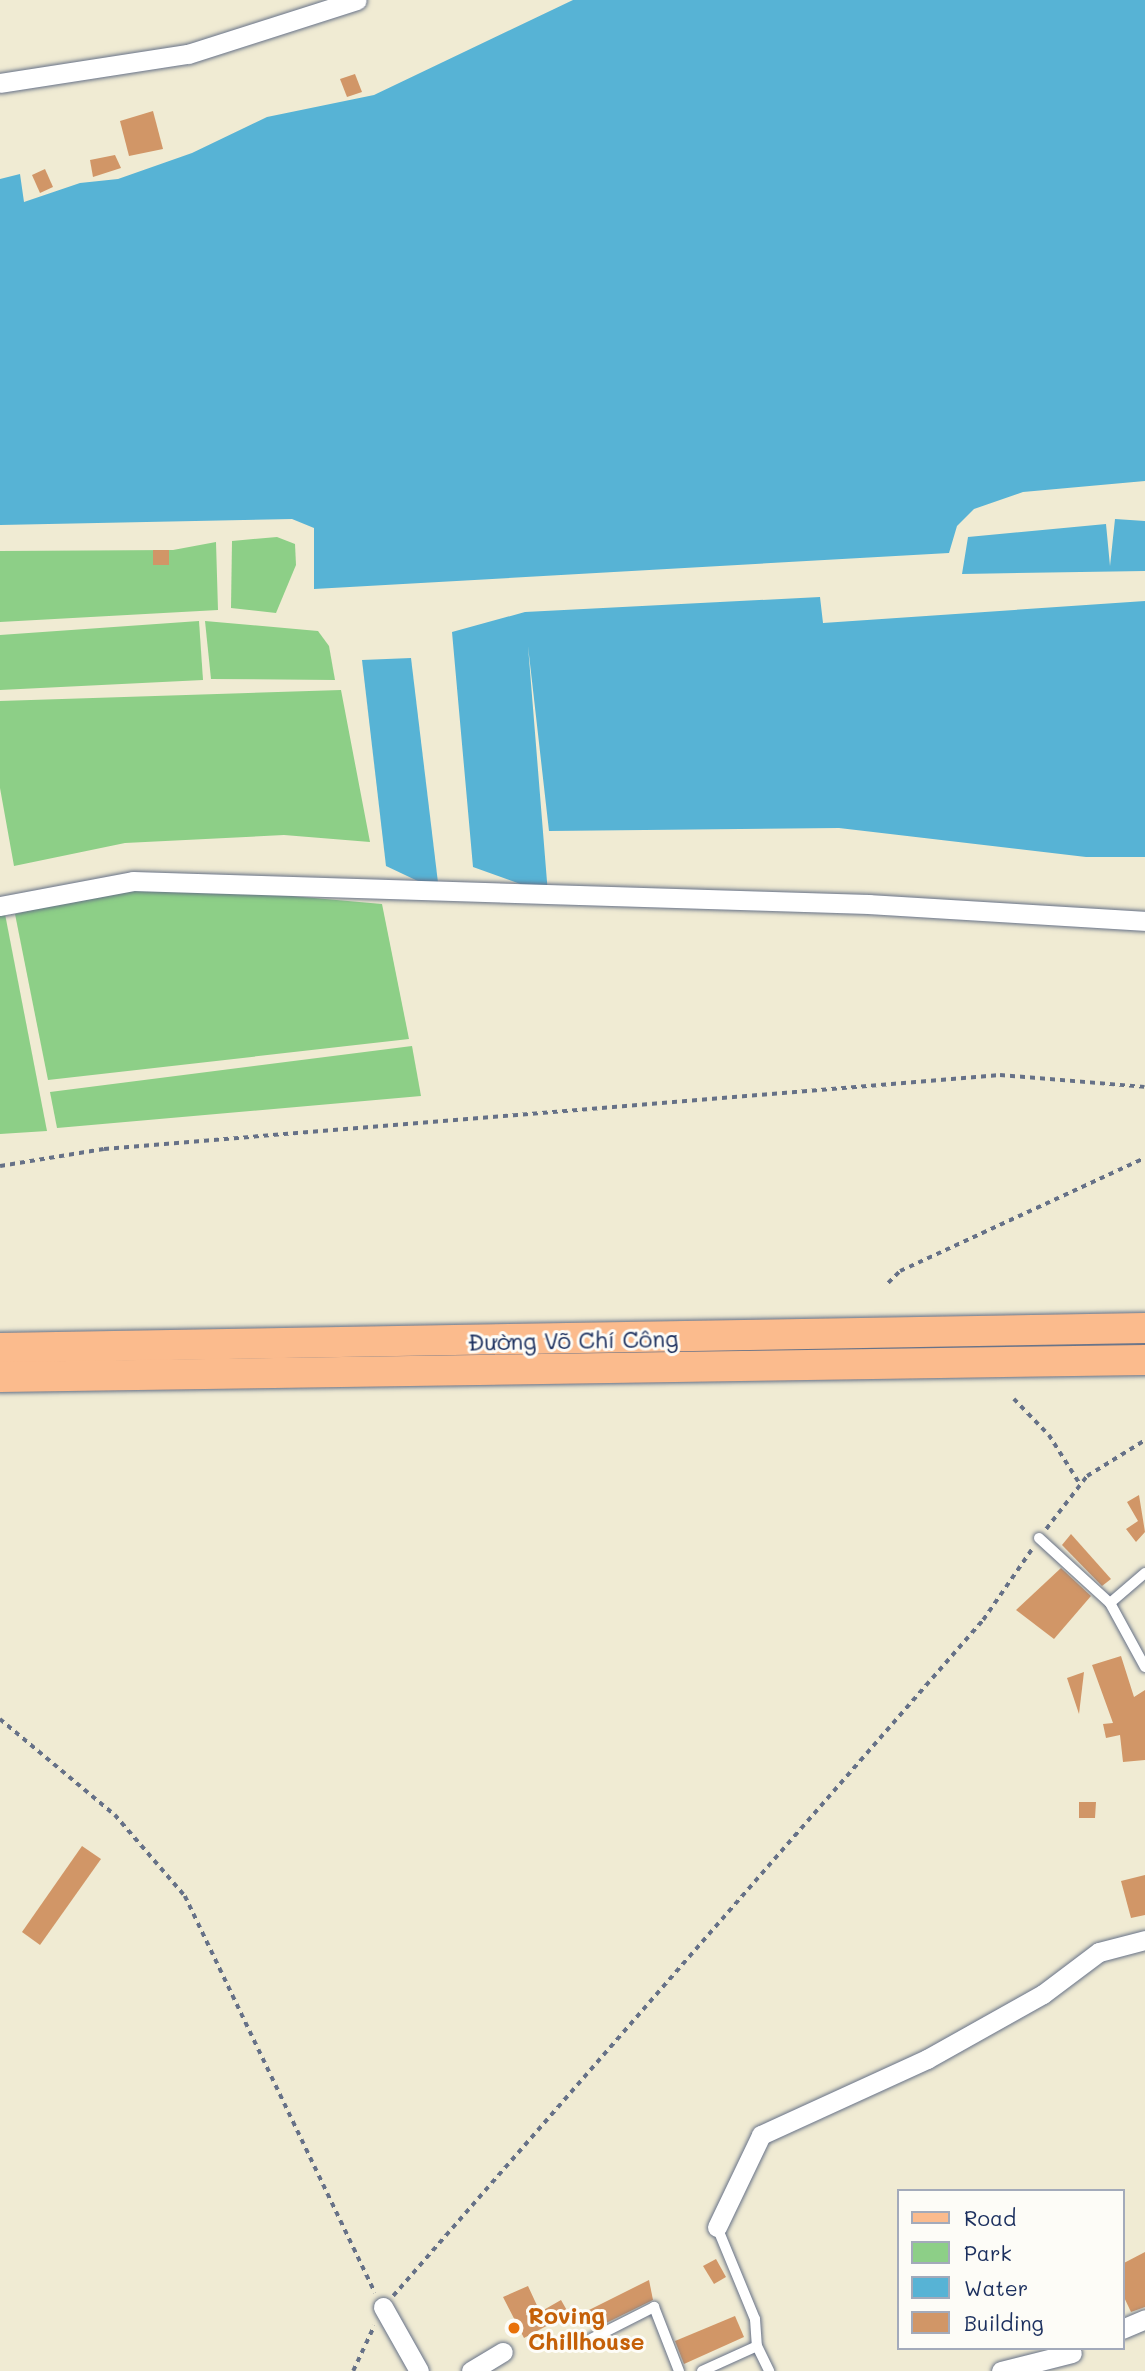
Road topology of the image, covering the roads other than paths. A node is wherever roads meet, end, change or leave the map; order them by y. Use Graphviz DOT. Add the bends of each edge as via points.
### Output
graph roads {
  1 [pos="356,0"];
  2 [pos="0,83"];
  3 [pos="0,906"];
  4 [pos="1145,921"];
  5 [pos="1145,1328"];
  6 [pos="0,1348"];
  7 [pos="1145,1360"];
  8 [pos="0,1377"];
  9 [pos="1039,1538"];
  10 [pos="1145,1573"];
  11 [pos="1110,1603"];
  12 [pos="1145,1667"];
  13 [pos="1145,1940"];
  14 [pos="717,2227"];
  15 [pos="383,2307"];
  16 [pos="1145,2319"];
  17 [pos="1124,2328"];
  18 [pos="591,2339"];
  19 [pos="757,2346"];
  20 [pos="503,2352"];
  21 [pos="1074,2355"];
  22 [pos="419,2371"];
  23 [pos="471,2371"];
  24 [pos="680,2371"];
  25 [pos="702,2371"];
  26 [pos="769,2371"];
  27 [pos="1001,2371"];
  1 -- 2 [label="street" via="188,54"];
  3 -- 4 [label="street" via="133,881 869,904"];
  5 -- 6 [label="main road, Đường Võ Chí Công"];
  7 -- 8 [label="main road, Đường Võ Chí Công"];
  9 -- 11 [label="lane"];
  10 -- 11 [label="lane"];
  11 -- 12 [label="lane"];
  13 -- 14 [label="street" via="1099,1952 1043,1994 928,2059 761,2136"];
  14 -- 19 [label="lane" via="755,2319"];
  15 -- 22 [label="street"];
  16 -- 17 [label="street"];
  18 -- 24 [label="lane" via="654,2307"];
  19 -- 25 [label="lane"];
  19 -- 26 [label="lane"];
  20 -- 23 [label="street"];
  21 -- 27 [label="street"];
}
